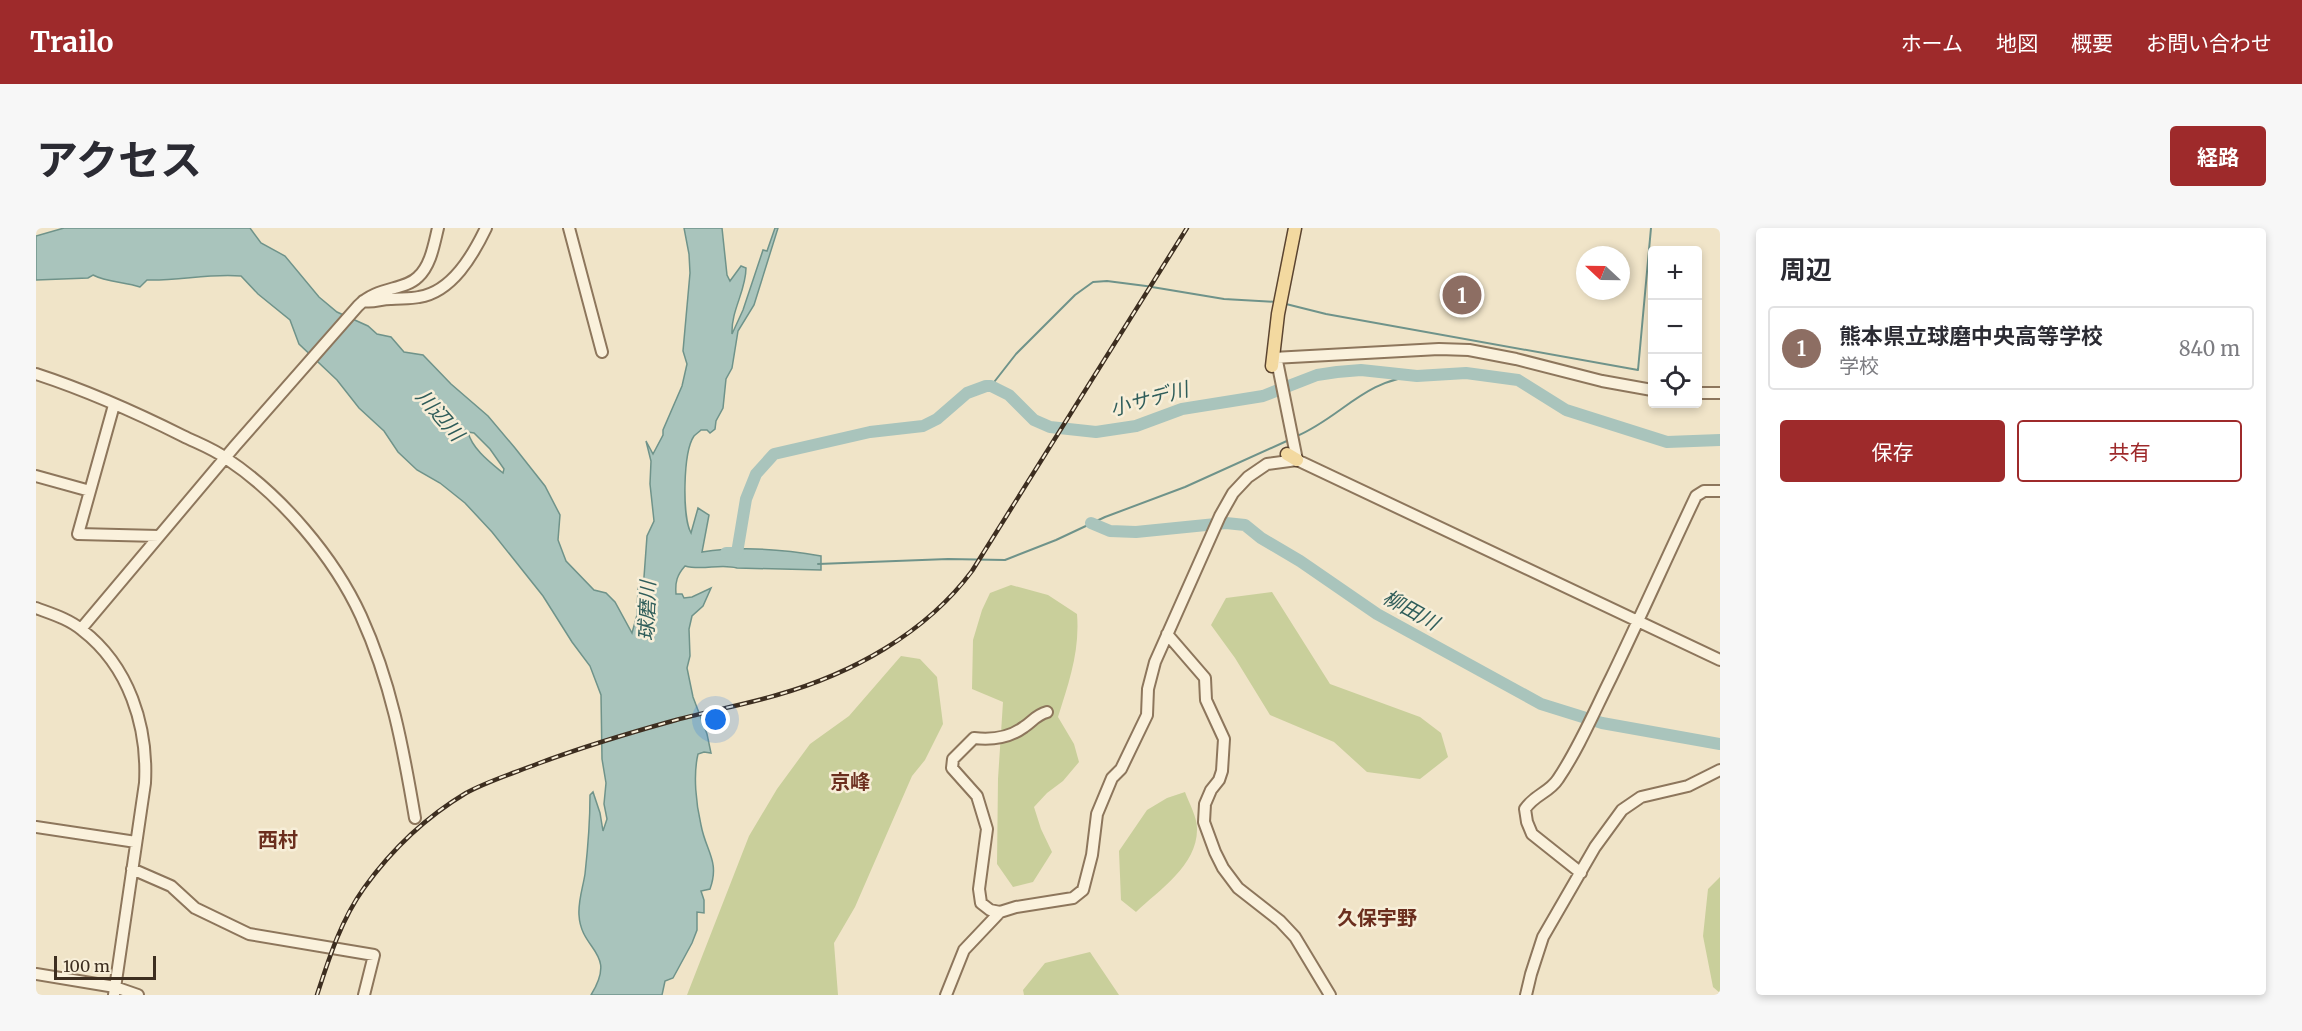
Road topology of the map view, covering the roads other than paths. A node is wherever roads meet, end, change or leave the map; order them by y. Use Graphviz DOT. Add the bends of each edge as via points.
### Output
graph roads {
  1 [pos="438,228"];
  2 [pos="486,228"];
  3 [pos="569,228"];
  4 [pos="1295,228"];
  5 [pos="361,303"];
  6 [pos="602,352"];
  7 [pos="1273,362"];
  8 [pos="36,374"];
  9 [pos="1648,389"];
  10 [pos="1702,393"];
  11 [pos="1720,393"];
  12 [pos="114,405"];
  13 [pos="226,457"];
  14 [pos="1292,457"];
  15 [pos="36,476"];
  16 [pos="90,491"];
  17 [pos="1720,491"];
  18 [pos="159,536"];
  19 [pos="36,608"];
  20 [pos="1639,620"];
  21 [pos="81,629"];
  22 [pos="1167,634"];
  23 [pos="1720,660"];
  24 [pos="1047,712"];
  25 [pos="1718,774"];
  26 [pos="415,818"];
  27 [pos="36,827"];
  28 [pos="136,842"];
  29 [pos="132,869"];
  30 [pos="1581,873"];
  31 [pos="1000,912"];
  32 [pos="36,974"];
  33 [pos="115,991"];
  34 [pos="138,995"];
  35 [pos="364,995"];
  36 [pos="946,995"];
  37 [pos="1330,995"];
  38 [pos="1526,995"];
  1 -- 5 [label="street" via="430,259 419,276 410,283 375,293"];
  2 -- 5 [label="street" via="465,264 436,291 421,297"];
  3 -- 6 [label="street"];
  4 -- 7 [label="main road"];
  5 -- 13 [label="street"];
  7 -- 9 [label="street" via="1469,350"];
  7 -- 14 [label="street" via="1277,361"];
  8 -- 12 [label="street"];
  10 -- 11 [label="street"];
  12 -- 13 [label="street"];
  12 -- 16 [label="street"];
  13 -- 18 [label="street"];
  13 -- 26 [label="street" via="293,516 344,583 355,604 388,686 404,746"];
  14 -- 20 [label="street"];
  14 -- 22 [label="street" via="1289,463 1267,464 1233,493"];
  15 -- 16 [label="street"];
  16 -- 18 [label="street" via="78,534"];
  17 -- 20 [label="street" via="1704,491 1696,496"];
  18 -- 21 [label="street"];
  19 -- 21 [label="street"];
  20 -- 23 [label="street"];
  20 -- 30 [label="street" via="1561,775 1550,789 1532,798 1525,809 1532,834"];
  21 -- 28 [label="street" via="115,665 133,699 144,735 145,783"];
  22 -- 31 [label="street" via="1148,688 1147,716 1097,814 1083,890 1073,898"];
  22 -- 37 [label="street" via="1205,678 1206,700 1224,740 1219,780 1205,804 1204,822 1215,852 1238,888 1294,937"];
  24 -- 31 [label="street" via="998,739 974,738 953,759 952,768 977,796 987,829 979,889 981,903"];
  25 -- 30 [label="street" via="1641,797 1622,810"];
  27 -- 28 [label="street"];
  28 -- 29 [label="street"];
  29 -- 33 [label="street"];
  29 -- 35 [label="street" via="171,886 195,908 249,934 374,955"];
  30 -- 38 [label="street" via="1543,937"];
  31 -- 36 [label="street" via="964,950"];
  32 -- 33 [label="street"];
  33 -- 34 [label="street"];
}
